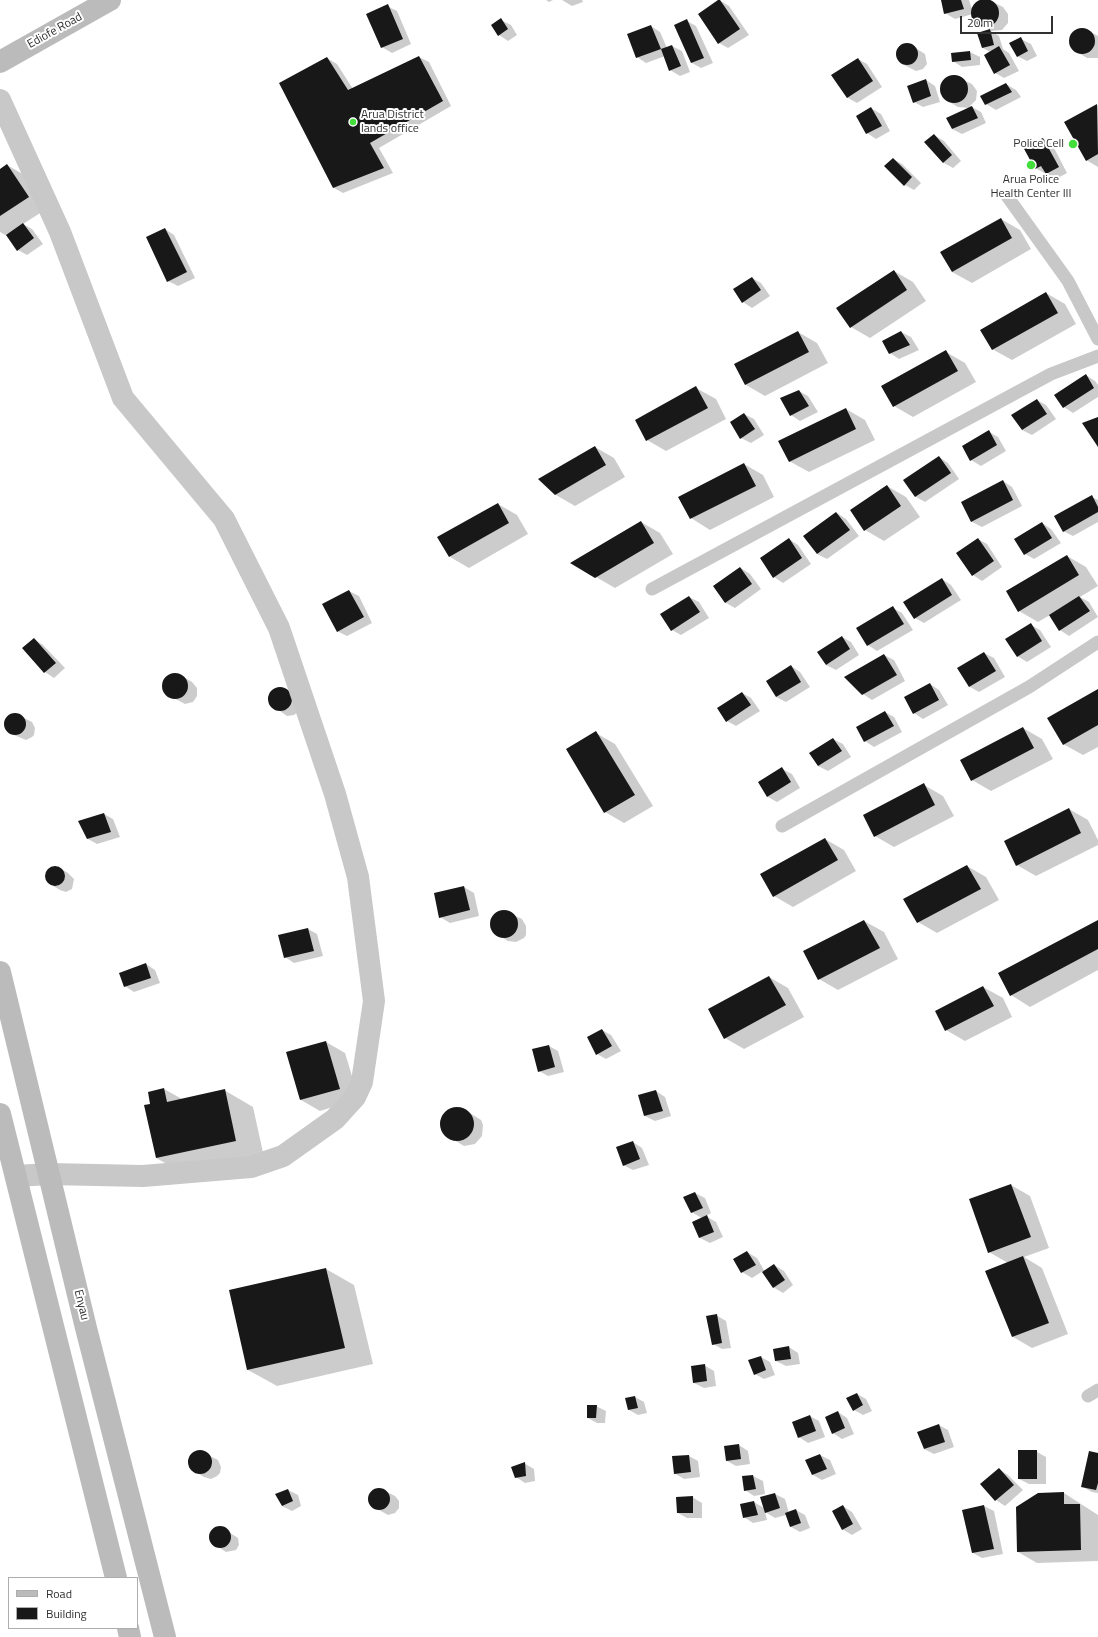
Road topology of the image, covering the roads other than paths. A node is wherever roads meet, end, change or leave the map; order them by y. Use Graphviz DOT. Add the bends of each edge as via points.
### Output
graph roads {
  1 [pos="110,0"];
  2 [pos="0,62"];
  3 [pos="0,100"];
  4 [pos="1007,196"];
  5 [pos="1098,339"];
  6 [pos="1098,356"];
  7 [pos="652,589"];
  8 [pos="1098,642"];
  9 [pos="782,826"];
  10 [pos="0,972"];
  11 [pos="0,1114"];
  12 [pos="49,1174"];
  13 [pos="16,1176"];
  14 [pos="116,1577"];
  15 [pos="165,1637"];
  1 -- 2 [label="street, Ediofe Road"];
  3 -- 12 [label="street" via="60,232 123,398 224,519 279,628 335,794 358,877 374,1001 362,1082 355,1097 335,1118 283,1156 250,1167 151,1175"];
  4 -- 5 [label="lane" via="1068,281"];
  6 -- 7 [label="lane" via="1051,374"];
  8 -- 9 [label="lane" via="1029,688"];
  10 -- 12 [label="street, Enyau"];
  11 -- 13 [label="street"];
  12 -- 13 [label="street"];
  12 -- 15 [label="street, Enyau"];
  13 -- 14 [label="street"];
}
